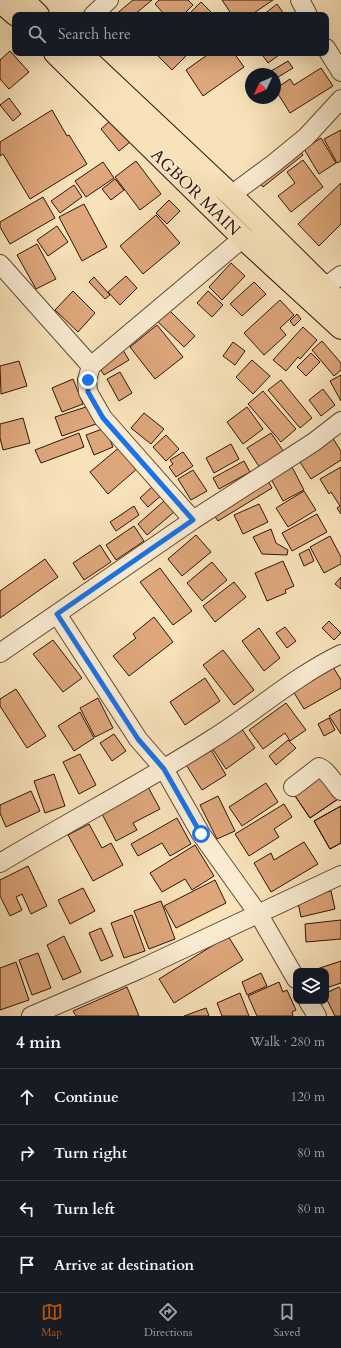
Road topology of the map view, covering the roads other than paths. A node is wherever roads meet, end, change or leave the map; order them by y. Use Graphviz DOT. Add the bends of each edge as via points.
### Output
graph roads {
  1 [pos="109,0"];
  2 [pos="300,0"];
  3 [pos="10,8"];
  4 [pos="26,12"];
  5 [pos="96,12"];
  6 [pos="306,12"];
  7 [pos="329,53"];
  8 [pos="58,56"];
  9 [pos="83,56"];
  10 [pos="341,72"];
  11 [pos="341,99"];
  12 [pos="231,195"];
  13 [pos="243,238"];
  14 [pos="0,264"];
  15 [pos="332,282"];
  16 [pos="341,304"];
  17 [pos="341,328"];
  18 [pos="91,366"];
  19 [pos="341,421"];
  20 [pos="193,520"];
  21 [pos="57,614"];
  22 [pos="0,653"];
  23 [pos="341,654"];
  24 [pos="164,769"];
  25 [pos="293,787"];
  26 [pos="341,792"];
  27 [pos="0,863"];
  28 [pos="341,875"];
  29 [pos="259,915"];
  30 [pos="293,975"];
  31 [pos="310,1004"];
  32 [pos="31,1016"];
  33 [pos="317,1016"];
  1 -- 5 [label="street"];
  2 -- 6 [label="street"];
  3 -- 4 [label="main road"];
  7 -- 10 [label="street"];
  8 -- 13 [label="main road, AGBOR MAIN"];
  9 -- 12 [label="main road, AGBOR MAIN"];
  11 -- 12 [label="street" via="306,137"];
  12 -- 15 [label="main road, AGBOR MAIN"];
  13 -- 17 [label="main road, AGBOR MAIN"];
  13 -- 18 [label="street"];
  14 -- 18 [label="street"];
  15 -- 16 [label="main road, AGBOR MAIN"];
  18 -- 20 [label="street" via="88,392 103,418"];
  19 -- 20 [label="street" via="314,442"];
  20 -- 21 [label="street"];
  21 -- 22 [label="street"];
  21 -- 24 [label="street" via="138,739"];
  23 -- 24 [label="street" via="321,664 214,738"];
  24 -- 27 [label="street"];
  24 -- 29 [label="street" via="201,834"];
  25 -- 26 [label="street" via="318,767 326,772"];
  28 -- 29 [label="street"];
  29 -- 30 [label="street"];
  29 -- 32 [label="street"];
  31 -- 33 [label="street"];
}
